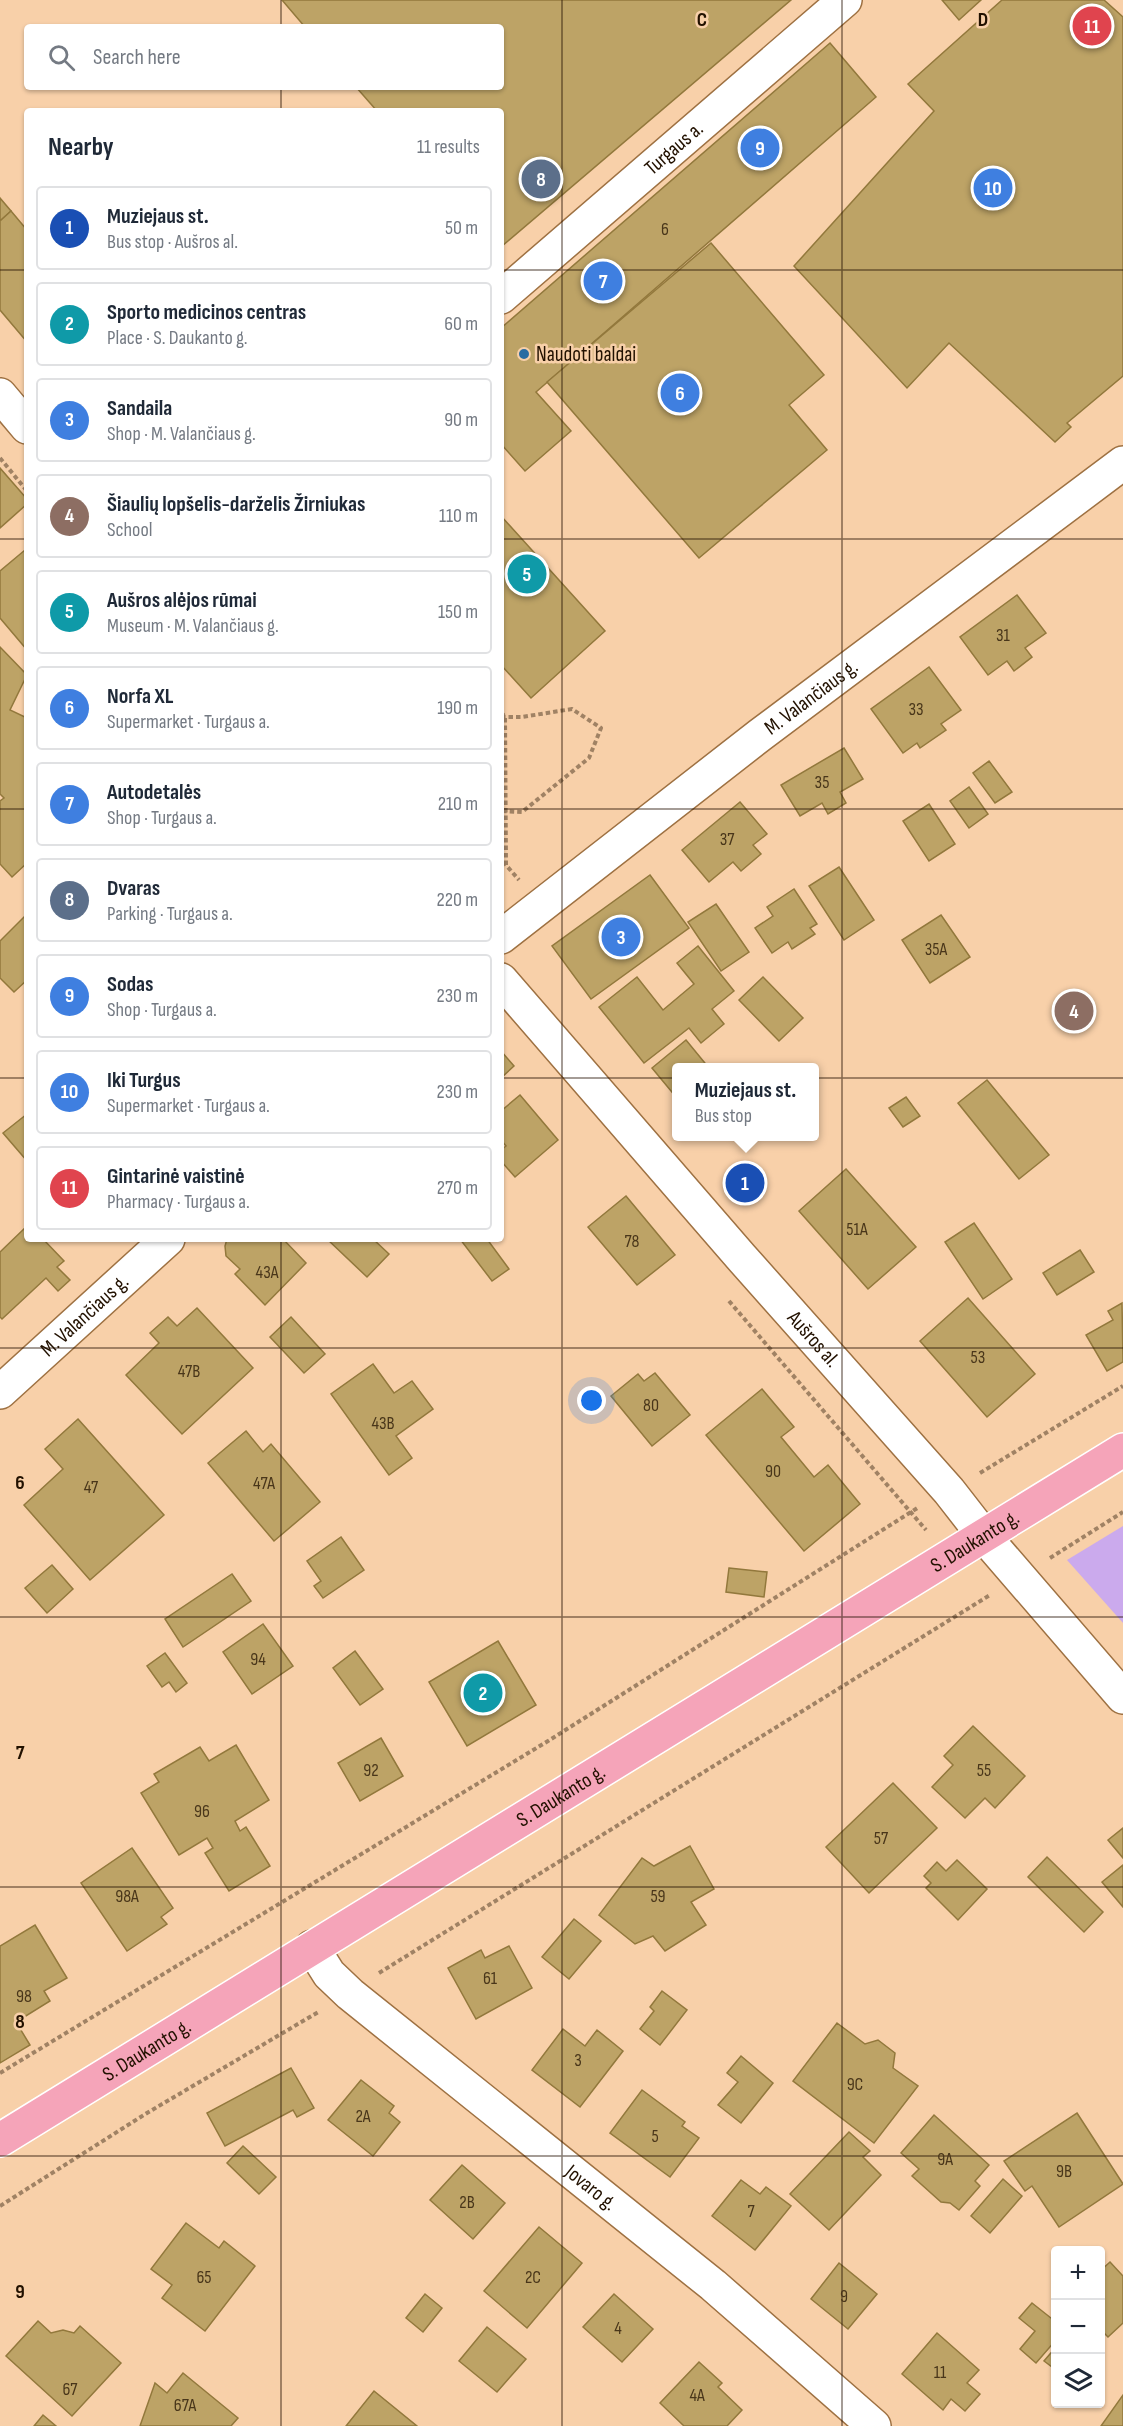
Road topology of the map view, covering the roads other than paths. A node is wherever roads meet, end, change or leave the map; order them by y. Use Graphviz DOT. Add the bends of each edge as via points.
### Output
graph roads {
  1 [pos="845,0"];
  2 [pos="504,294"];
  3 [pos="0,395"];
  4 [pos="24,423"];
  5 [pos="1123,463"];
  6 [pos="504,935"];
  7 [pos="504,983"];
  8 [pos="165,1242"];
  9 [pos="0,1392"];
  10 [pos="1123,1450"];
  11 [pos="984,1536"];
  12 [pos="1123,1697"];
  13 [pos="312,1947"];
  14 [pos="0,2140"];
  15 [pos="874,2426"];
  1 -- 2 [label="street, Turgaus a."];
  3 -- 4 [label="street"];
  5 -- 6 [label="street, M. Valančiaus g." via="760,735"];
  7 -- 11 [label="street, Aušros al." via="949,1491"];
  8 -- 9 [label="street, M. Valančiaus g."];
  10 -- 11 [label="main road, S. Daukanto g."];
  11 -- 12 [label="street, Aušros al."];
  11 -- 13 [label="main road, S. Daukanto g."];
  13 -- 14 [label="main road, S. Daukanto g."];
  13 -- 15 [label="street, Jovaro g." via="329,1974 350,1994 713,2285"];
}
